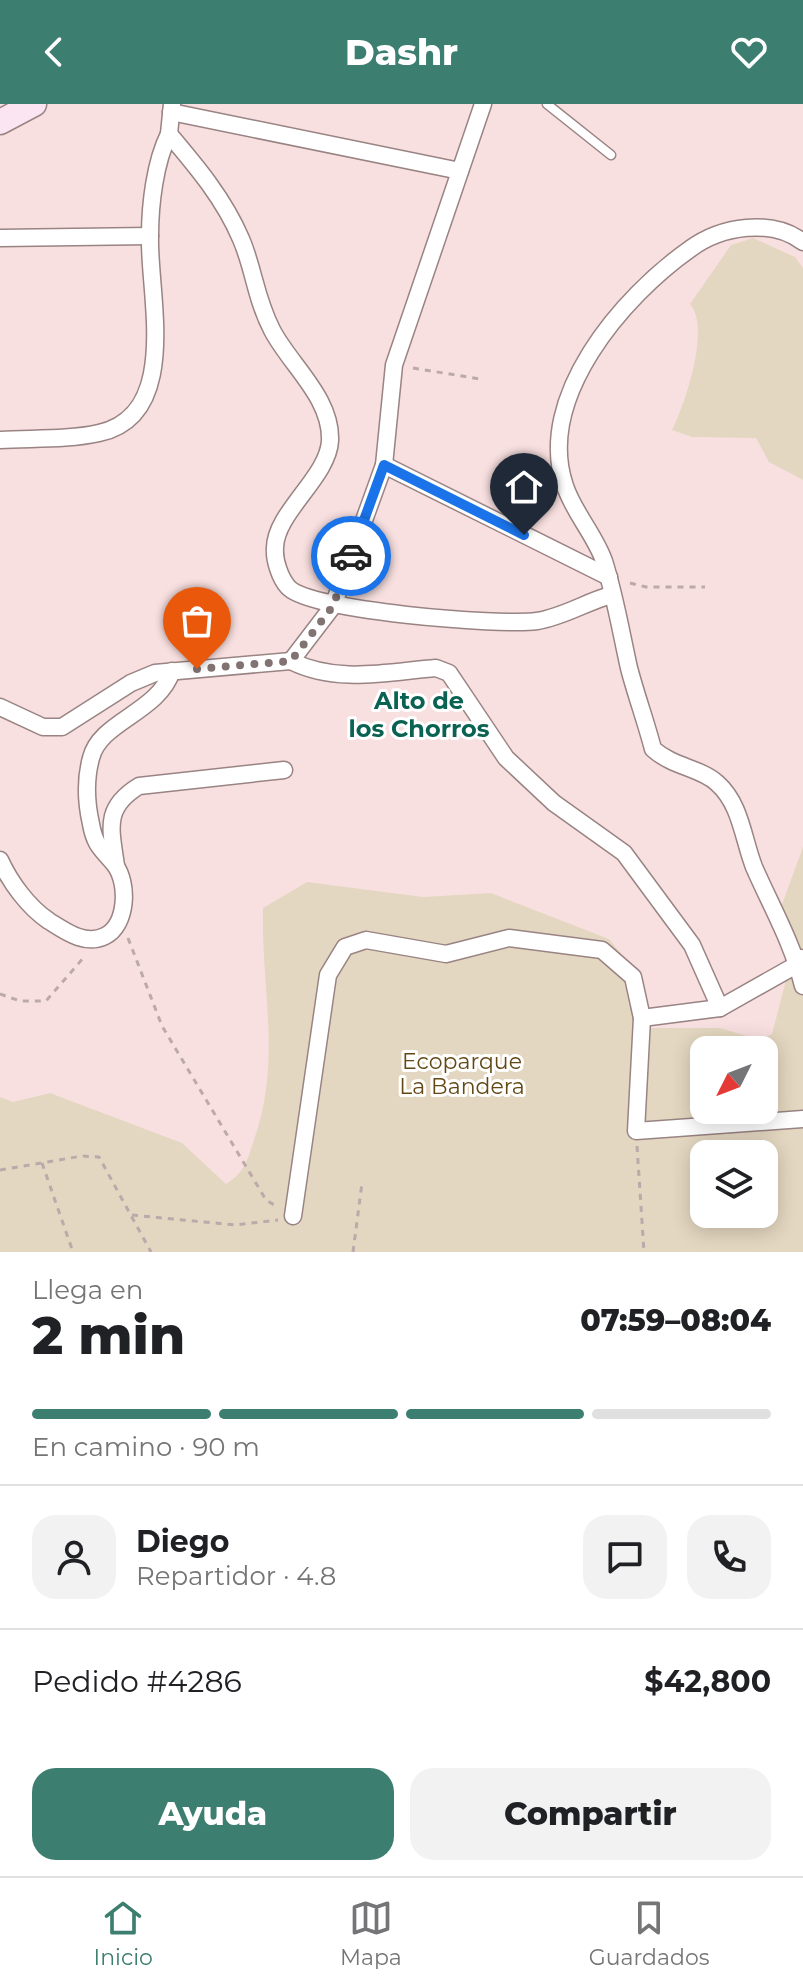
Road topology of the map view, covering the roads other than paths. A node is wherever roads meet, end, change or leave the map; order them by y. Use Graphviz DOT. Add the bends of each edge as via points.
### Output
graph roads {
  1 [pos="34,104"];
  2 [pos="483,104"];
  3 [pos="547,104"];
  4 [pos="172,108"];
  5 [pos="0,122"];
  6 [pos="169,134"];
  7 [pos="611,155"];
  8 [pos="460,171"];
  9 [pos="150,236"];
  10 [pos="0,238"];
  11 [pos="803,242"];
  12 [pos="0,440"];
  13 [pos="384,465"];
  14 [pos="609,577"];
  15 [pos="611,595"];
  16 [pos="333,606"];
  17 [pos="291,661"];
  18 [pos="172,671"];
  19 [pos="0,707"];
  20 [pos="284,770"];
  21 [pos="0,860"];
  22 [pos="116,866"];
  23 [pos="800,958"];
  24 [pos="803,986"];
  25 [pos="720,1008"];
  26 [pos="642,1018"];
  27 [pos="803,1119"];
  28 [pos="293,1216"];
  1 -- 5 [label="street"];
  2 -- 8 [label="street"];
  3 -- 7 [label="lane"];
  4 -- 6 [label="street"];
  4 -- 8 [label="street"];
  6 -- 9 [label="street" via="160,151"];
  6 -- 16 [label="street" via="223,203 242,241 255,296 320,402 330,441 274,544 288,587"];
  8 -- 13 [label="street" via="394,365"];
  9 -- 10 [label="street"];
  9 -- 12 [label="street" via="156,357 136,409 100,433"];
  11 -- 14 [label="street" via="787,230 756,227 696,244 640,290 588,361 564,403 556,447 565,486"];
  13 -- 14 [label="street"];
  13 -- 16 [label="street"];
  14 -- 15 [label="street"];
  15 -- 16 [label="street" via="538,621"];
  15 -- 23 [label="street" via="653,749 668,762 717,782 735,807 753,864"];
  16 -- 17 [label="street"];
  17 -- 18 [label="street"];
  17 -- 25 [label="street" via="314,672 345,676 436,668 449,673 506,758 554,803 624,853 692,945"];
  18 -- 19 [label="street" via="131,683 62,727 43,727"];
  18 -- 22 [label="street" via="154,701 91,753 85,784 91,827 102,854"];
  20 -- 22 [label="street" via="139,786 113,810"];
  21 -- 22 [label="street" via="8,878 41,915 74,937 100,938 121,920 123,897"];
  23 -- 24 [label="street"];
  23 -- 25 [label="street"];
  25 -- 26 [label="street"];
  26 -- 27 [label="street" via="636,1131"];
  26 -- 28 [label="street" via="633,977 602,950 509,938 446,954 366,940 345,947 328,975"];
}
